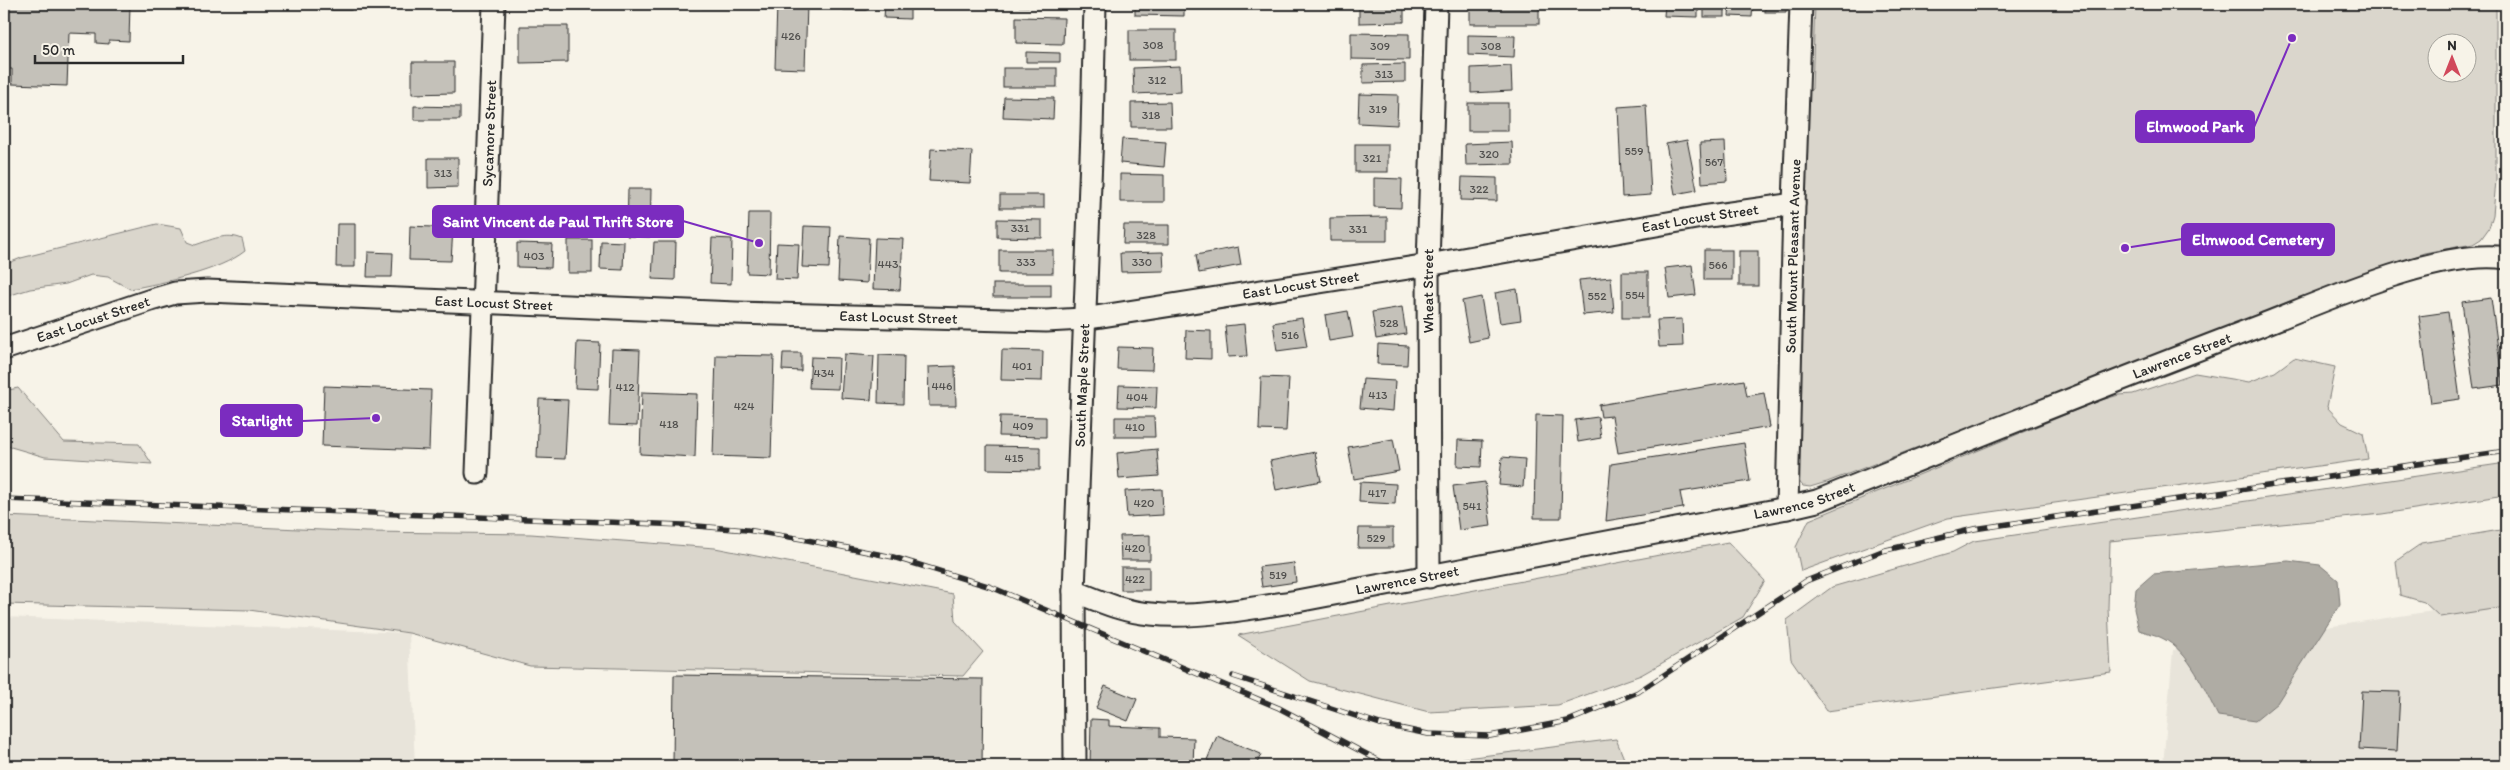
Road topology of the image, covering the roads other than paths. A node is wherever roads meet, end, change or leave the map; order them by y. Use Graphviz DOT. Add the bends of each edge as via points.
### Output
graph roads {
  1 [pos="494,4"];
  2 [pos="1095,4"];
  3 [pos="1436,4"];
  4 [pos="1801,4"];
  5 [pos="1794,204"];
  6 [pos="2506,258"];
  7 [pos="1428,265"];
  8 [pos="484,302"];
  9 [pos="1083,319"];
  10 [pos="4,349"];
  11 [pos="477,473"];
  12 [pos="1787,508"];
  13 [pos="1429,577"];
  14 [pos="1074,591"];
  15 [pos="1075,766"];
  1 -- 8 [label="street, Sycamore Street"];
  2 -- 9 [label="street, South Maple Street"];
  3 -- 7 [label="street, Wheat Street"];
  4 -- 5 [label="street, South Mount Pleasant Avenue"];
  5 -- 7 [label="street, East Locust Street"];
  5 -- 12 [label="street, South Mount Pleasant Avenue"];
  6 -- 12 [label="street, Lawrence Street" via="2478,256 2448,261 2363,286 1817,501"];
  7 -- 9 [label="street, East Locust Street"];
  7 -- 13 [label="street, Wheat Street"];
  8 -- 9 [label="street, East Locust Street" via="736,313 1046,321"];
  8 -- 10 [label="street, East Locust Street" via="176,293"];
  8 -- 11 [label="street, Sycamore Street"];
  9 -- 14 [label="street, South Maple Street"];
  12 -- 13 [label="street, Lawrence Street"];
  13 -- 14 [label="street, Lawrence Street" via="1209,613 1151,614 1110,606"];
  14 -- 15 [label="street, South Maple Street"];
}
